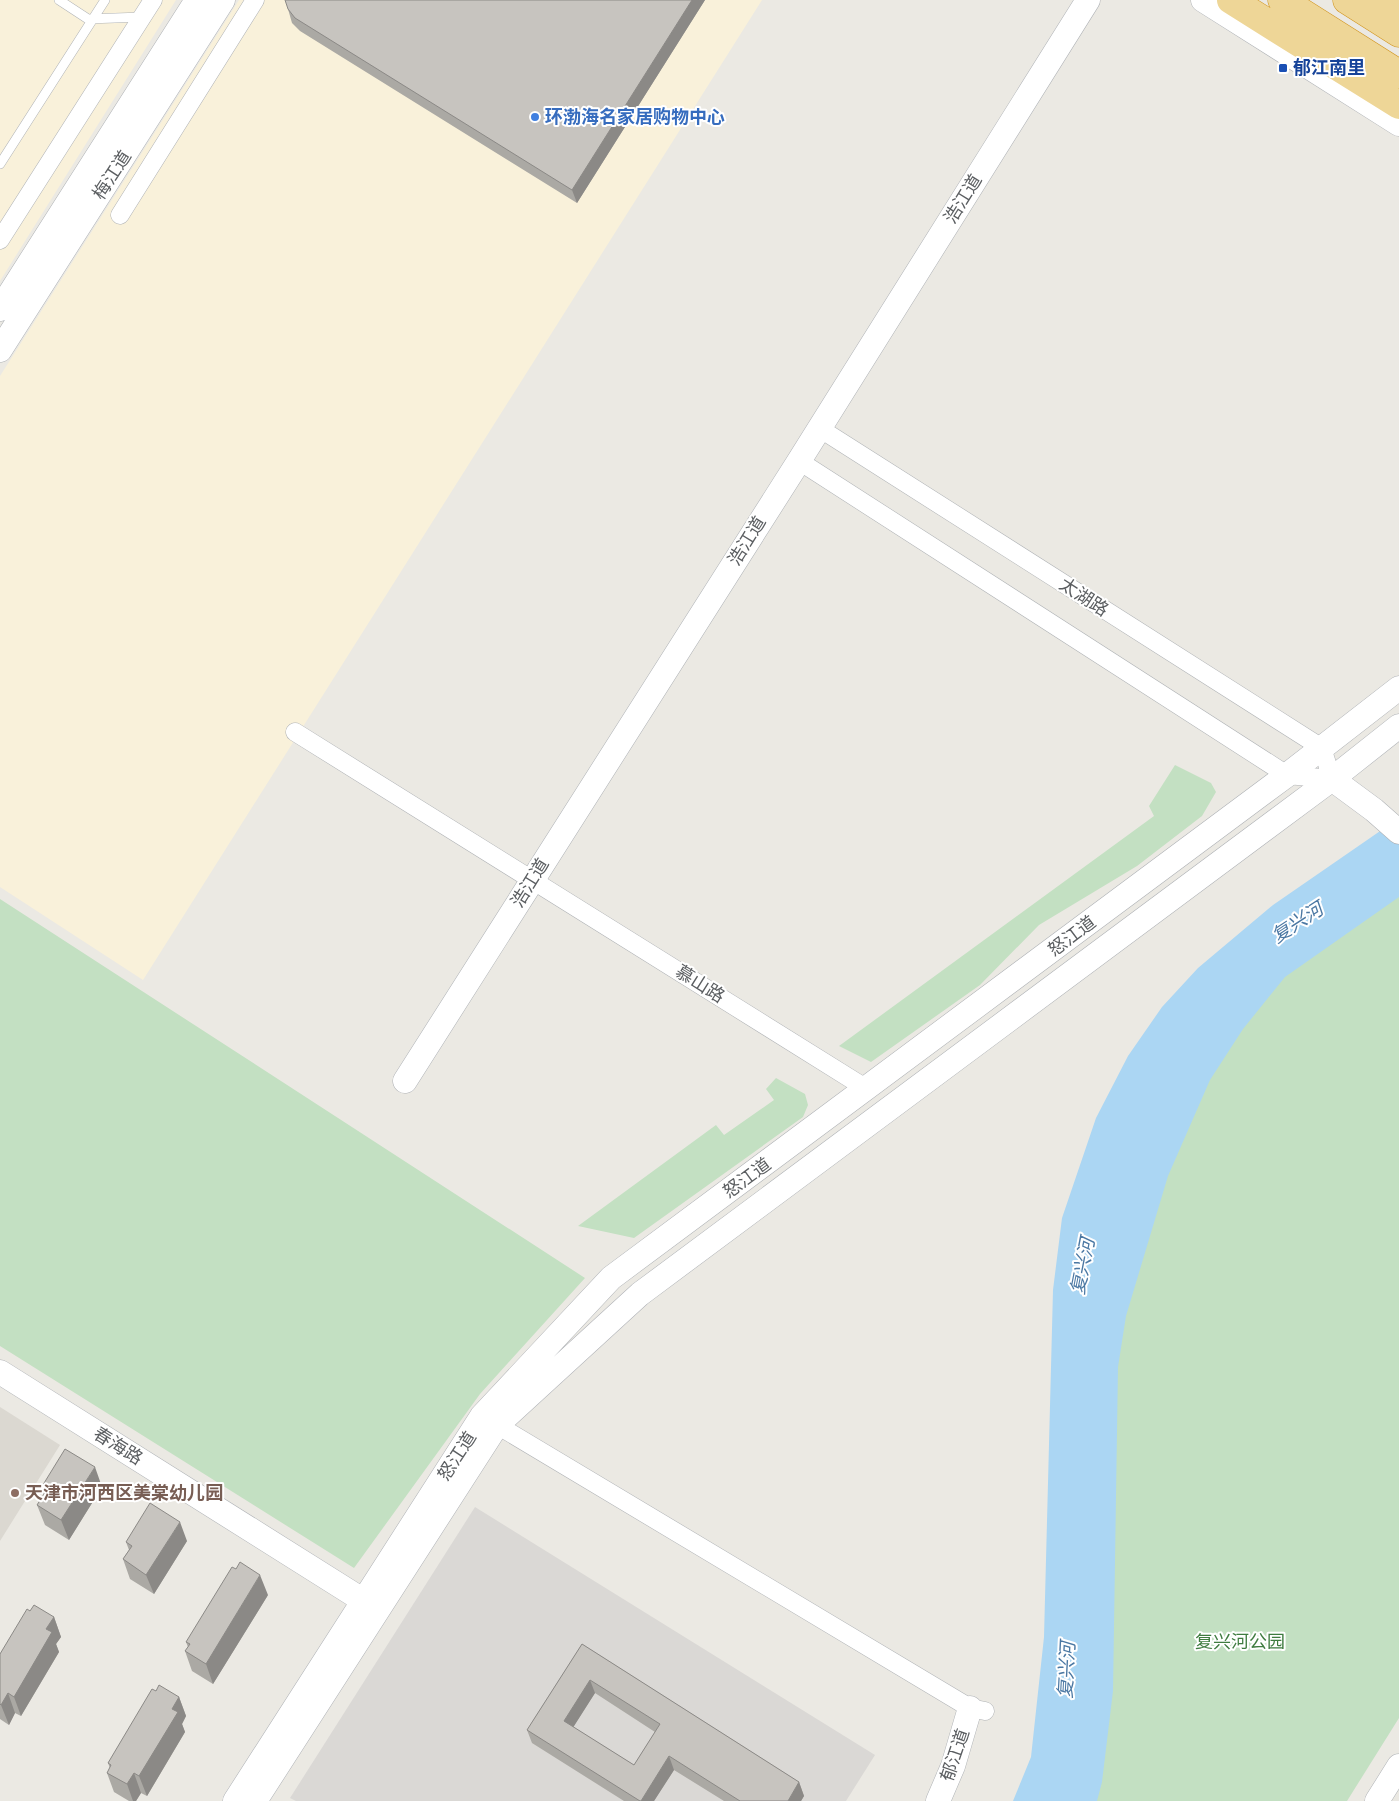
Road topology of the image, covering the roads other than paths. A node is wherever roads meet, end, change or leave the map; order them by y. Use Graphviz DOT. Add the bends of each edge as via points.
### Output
graph roads {
  1 [pos="59,0"];
  2 [pos="105,0"];
  3 [pos="153,0"];
  4 [pos="197,0"];
  5 [pos="223,0"];
  6 [pos="255,0"];
  7 [pos="1088,0"];
  8 [pos="1203,0"];
  9 [pos="1231,0"];
  10 [pos="1282,0"];
  11 [pos="1347,0"];
  12 [pos="1383,0"];
  13 [pos="1399,10"];
  14 [pos="142,17"];
  15 [pos="93,18"];
  16 [pos="1399,33"];
  17 [pos="1399,74"];
  18 [pos="1399,105"];
  19 [pos="1399,124"];
  20 [pos="0,164"];
  21 [pos="120,215"];
  22 [pos="0,240"];
  23 [pos="0,309"];
  24 [pos="0,350"];
  25 [pos="819,428"];
  26 [pos="799,461"];
  27 [pos="1399,688"];
  28 [pos="1399,726"];
  29 [pos="295,732"];
  30 [pos="1322,748"];
  31 [pos="1287,775"];
  32 [pos="1332,780"];
  33 [pos="1399,832"];
  34 [pos="532,880"];
  35 [pos="404,1081"];
  36 [pos="867,1088"];
  37 [pos="0,1372"];
  38 [pos="490,1421"];
  39 [pos="364,1601"];
  40 [pos="977,1710"];
  41 [pos="1399,1766"];
  42 [pos="235,1801"];
  43 [pos="256,1801"];
  44 [pos="938,1801"];
  45 [pos="956,1801"];
  46 [pos="1377,1801"];
  1 -- 15 [label="lane" via="88,19"];
  2 -- 15 [label="lane"];
  3 -- 14 [label="street"];
  4 -- 23 [label="street, 梅江道"];
  5 -- 24 [label="street, 梅江道"];
  6 -- 21 [label="street"];
  7 -- 25 [label="street, 浩江道"];
  8 -- 19 [label="street"];
  9 -- 18 [label="highway"];
  10 -- 17 [label="highway"];
  11 -- 16 [label="highway"];
  12 -- 13 [label="highway"];
  14 -- 15 [label="lane"];
  14 -- 22 [label="street"];
  15 -- 20 [label="lane"];
  25 -- 26 [label="street, 浩江道"];
  25 -- 30 [label="street, 太湖路"];
  26 -- 31 [label="street"];
  26 -- 34 [label="street, 浩江道"];
  27 -- 30 [label="street, 怒江道"];
  28 -- 32 [label="street, 怒江道"];
  29 -- 34 [label="street, 慕山路"];
  30 -- 31 [label="street, 怒江道"];
  30 -- 32 [label="street"];
  31 -- 32 [label="street"];
  31 -- 36 [label="street, 怒江道"];
  32 -- 33 [label="street"];
  32 -- 38 [label="street, 怒江道" via="640,1294"];
  34 -- 35 [label="street, 浩江道"];
  34 -- 36 [label="street, 慕山路"];
  36 -- 38 [label="street, 怒江道" via="611,1278"];
  37 -- 39 [label="street, 春海路"];
  38 -- 39 [label="street, 怒江道"];
  38 -- 40 [label="street"];
  38 -- 43 [label="street, 怒江道"];
  39 -- 42 [label="street, 怒江道"];
  40 -- 44 [label="street, 郁江道"];
  40 -- 45 [label="street, 郁江道" via="968,1770"];
  41 -- 46 [label="street"];
}
